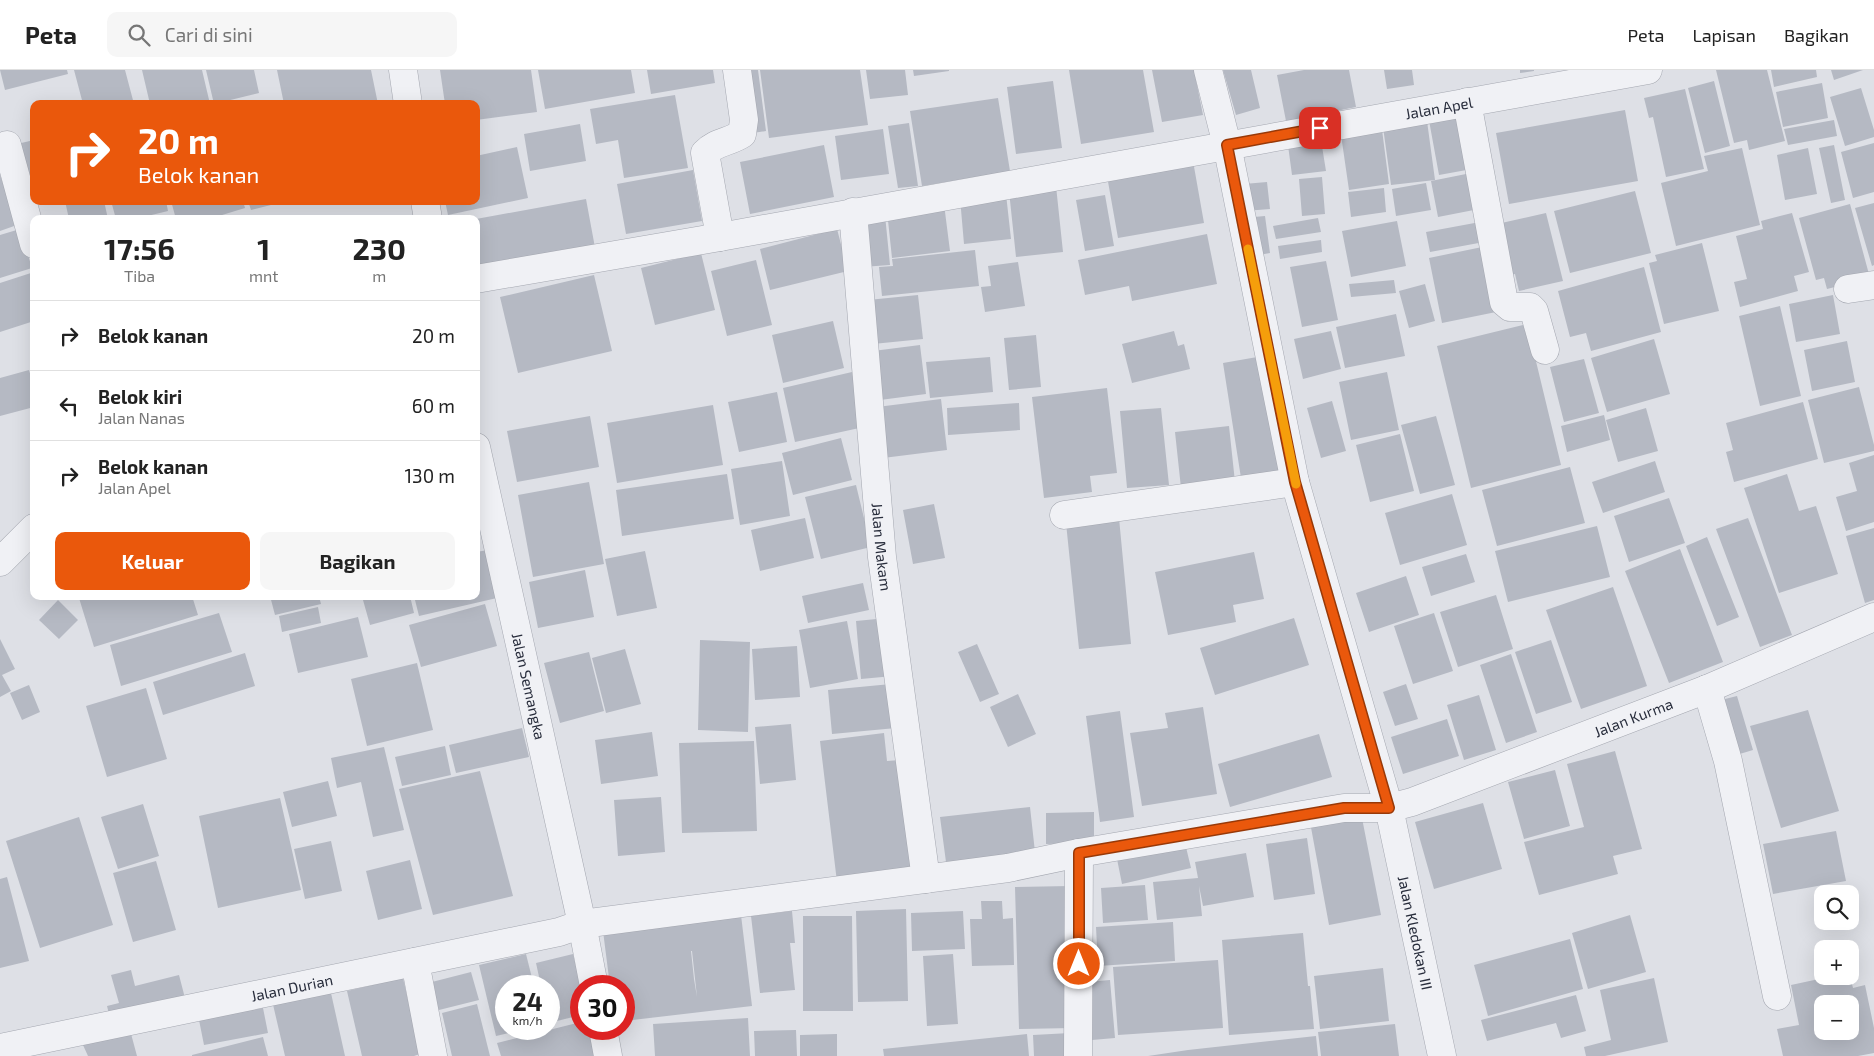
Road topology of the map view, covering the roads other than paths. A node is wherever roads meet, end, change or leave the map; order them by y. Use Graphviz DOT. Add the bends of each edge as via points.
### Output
graph roads {
  1 [pos="403,70"];
  2 [pos="737,70"];
  3 [pos="1208,70"];
  4 [pos="1648,70"];
  5 [pos="1616,73"];
  6 [pos="407,100"];
  7 [pos="1467,102"];
  8 [pos="7,145"];
  9 [pos="1227,145"];
  10 [pos="853,212"];
  11 [pos="30,229"];
  12 [pos="720,237"];
  13 [pos="480,278"];
  14 [pos="1545,350"];
  15 [pos="1295,482"];
  16 [pos="480,483"];
  17 [pos="1064,515"];
  18 [pos="30,532"];
  19 [pos="487,546"];
  20 [pos="0,562"];
  21 [pos="1874,617"];
  22 [pos="1707,689"];
  23 [pos="1389,808"];
  24 [pos="1079,853"];
  25 [pos="926,879"];
  26 [pos="582,924"];
  27 [pos="415,962"];
  28 [pos="592,975"];
  29 [pos="1777,996"];
  30 [pos="604,1040"];
  31 [pos="63,1046"];
  32 [pos="0,1048"];
  33 [pos="433,1056"];
  34 [pos="608,1056"];
  35 [pos="1078,1056"];
  36 [pos="1442,1056"];
  1 -- 6 [label="street"];
  2 -- 12 [label="street" via="744,120 742,134 711,146 705,152"];
  3 -- 9 [label="street, Jalan Kledokan III"];
  4 -- 5 [label="street, Jalan Apel"];
  5 -- 7 [label="street, Jalan Apel"];
  7 -- 9 [label="street, Jalan Apel"];
  7 -- 14 [label="street" via="1504,302 1510,307 1530,307 1534,311"];
  8 -- 11 [label="street"];
  9 -- 10 [label="street, Jalan Apel"];
  9 -- 15 [label="street, Jalan Kledokan III"];
  10 -- 12 [label="street, Jalan Apel"];
  10 -- 25 [label="street, Jalan Makam" via="882,557"];
  12 -- 13 [label="street, Jalan Apel"];
  15 -- 17 [label="street"];
  15 -- 23 [label="street, Jalan Kledokan III"];
  16 -- 19 [label="street, Jalan Semangka"];
  18 -- 20 [label="street"];
  19 -- 26 [label="street, Jalan Semangka"];
  21 -- 22 [label="street, Jalan Kurma"];
  22 -- 23 [label="street, Jalan Kurma"];
  22 -- 29 [label="street" via="1728,762"];
  23 -- 24 [label="street, Jalan Kurma" via="1344,808"];
  23 -- 36 [label="street, Jalan Kledokan III" via="1437,1014"];
  24 -- 25 [label="street, Jalan Kurma" via="1008,868"];
  24 -- 35 [label="street"];
  25 -- 26 [label="street, Jalan Durian"];
  26 -- 27 [label="street, Jalan Durian" via="559,932"];
  26 -- 28 [label="street, Jalan Semangka"];
  27 -- 31 [label="street, Jalan Durian"];
  27 -- 33 [label="street"];
  30 -- 34 [label="street"];
  31 -- 32 [label="street, Jalan Durian"];
}
